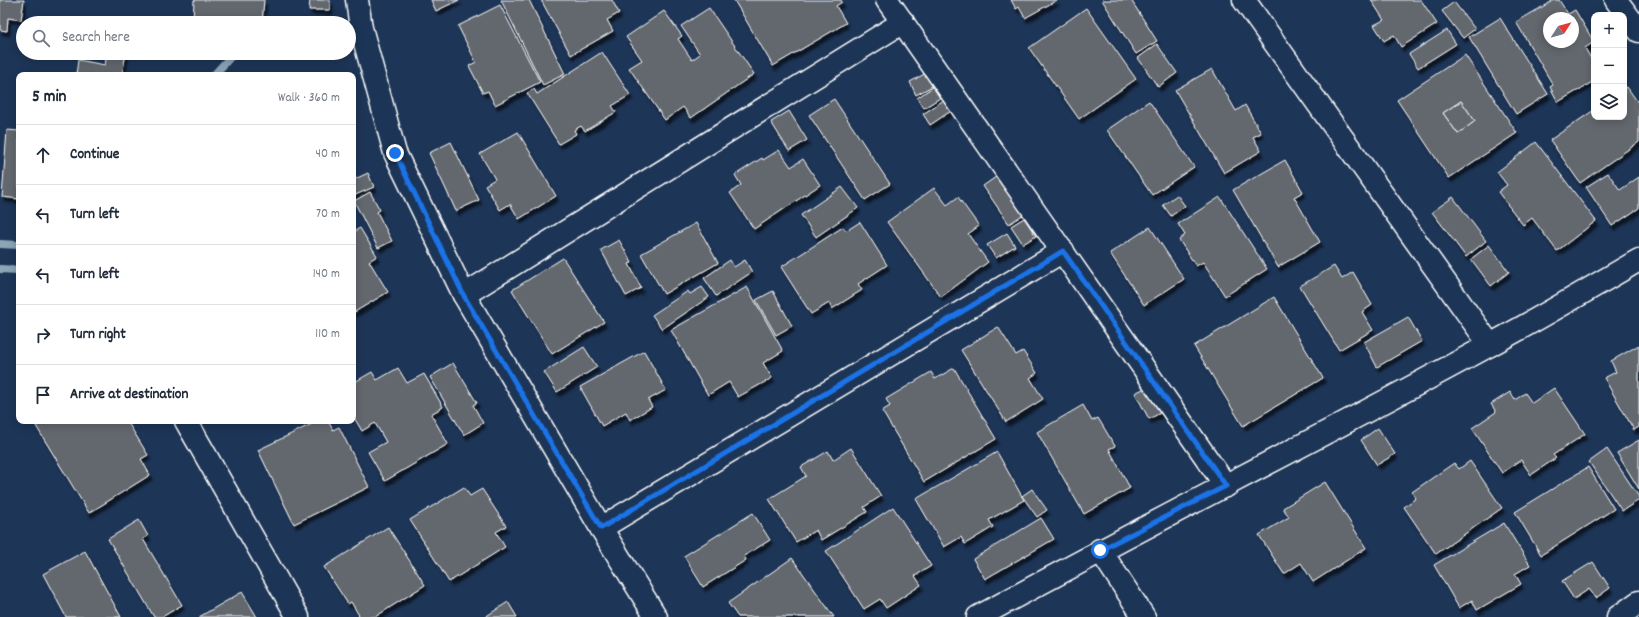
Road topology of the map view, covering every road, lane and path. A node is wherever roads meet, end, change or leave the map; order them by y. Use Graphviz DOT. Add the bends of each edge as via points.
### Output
graph roads {
  1 [pos="358,0"];
  2 [pos="887,0"];
  3 [pos="1244,0"];
  4 [pos="1616,0"];
  5 [pos="903,22"];
  6 [pos="1639,32"];
  7 [pos="1063,251"];
  8 [pos="1639,260"];
  9 [pos="464,296"];
  10 [pos="1490,345"];
  11 [pos="188,424"];
  12 [pos="1226,486"];
  13 [pos="601,528"];
  14 [pos="1100,550"];
  15 [pos="1639,602"];
  16 [pos="298,617"];
  17 [pos="656,617"];
  18 [pos="978,617"];
  19 [pos="1144,617"];
  20 [pos="1618,617"];
  1 -- 9 [label="street" via="361,28 395,153"];
  2 -- 5 [label="street"];
  3 -- 10 [label="street"];
  4 -- 6 [label="street"];
  5 -- 7 [label="street"];
  5 -- 9 [label="street"];
  7 -- 12 [label="street"];
  7 -- 13 [label="street"];
  8 -- 10 [label="street"];
  9 -- 13 [label="street"];
  10 -- 12 [label="street"];
  11 -- 16 [label="street"];
  12 -- 14 [label="street"];
  13 -- 17 [label="street"];
  14 -- 18 [label="street"];
  14 -- 19 [label="street"];
  15 -- 20 [label="street"];
}
